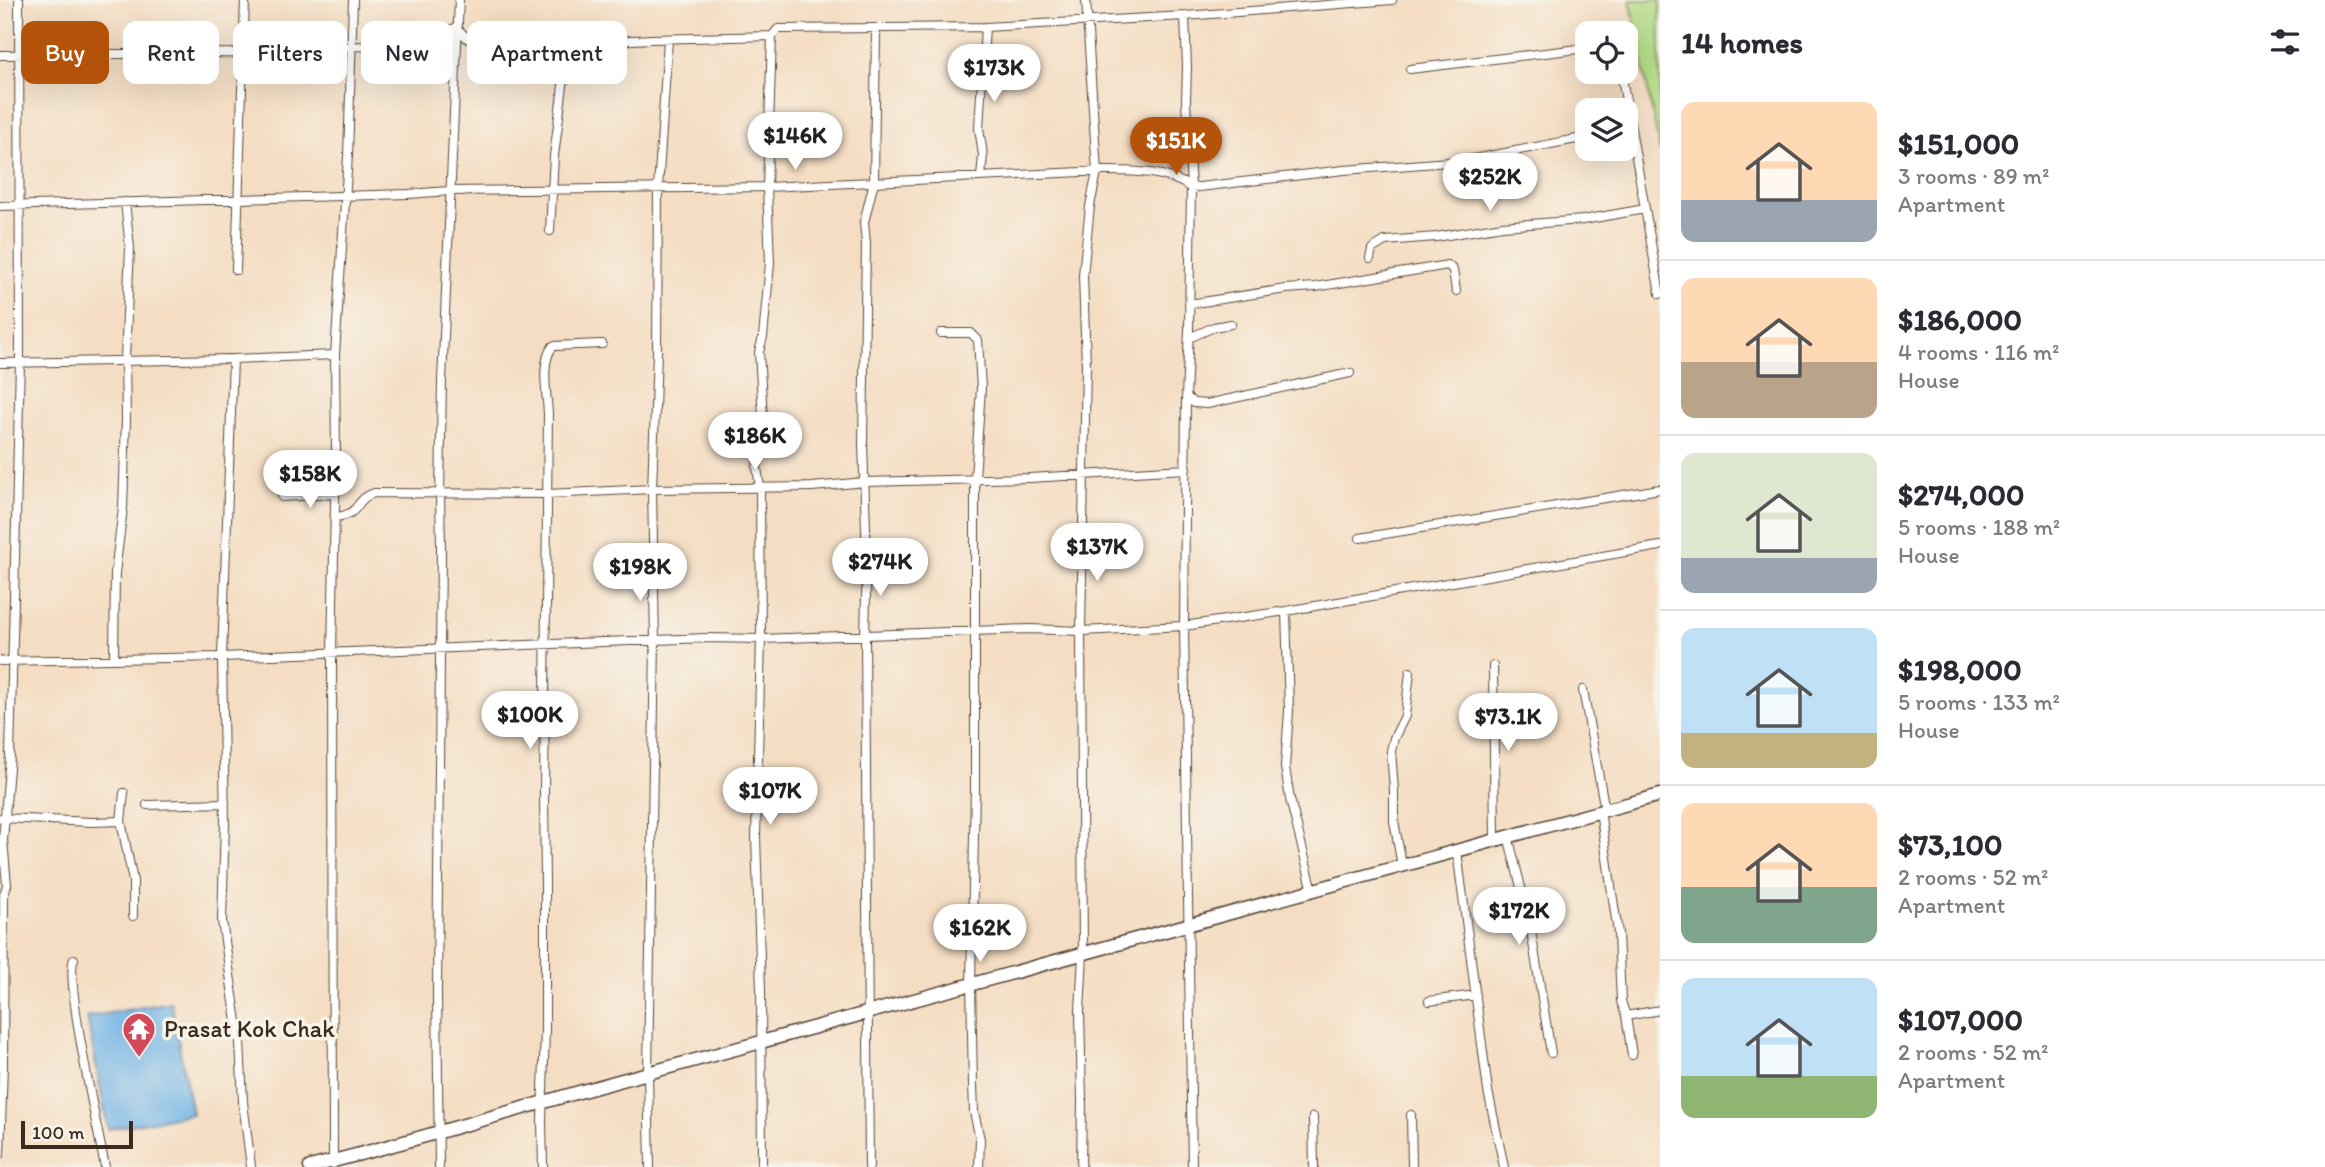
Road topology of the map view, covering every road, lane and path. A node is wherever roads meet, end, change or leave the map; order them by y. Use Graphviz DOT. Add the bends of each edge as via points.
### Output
graph roads {
  1 [pos="19,0"];
  2 [pos="245,0"];
  3 [pos="353,0"];
  4 [pos="459,0"];
  5 [pos="1086,0"];
  6 [pos="1391,0"];
  7 [pos="1185,16"];
  8 [pos="1086,20"];
  9 [pos="244,21"];
  10 [pos="985,27"];
  11 [pos="457,28"];
  12 [pos="876,30"];
  13 [pos="772,36"];
  14 [pos="467,38"];
  15 [pos="668,40"];
  16 [pos="627,41"];
  17 [pos="352,46"];
  18 [pos="347,47"];
  19 [pos="1575,49"];
  20 [pos="233,53"];
  21 [pos="0,55"];
  22 [pos="18,55"];
  23 [pos="1410,69"];
  24 [pos="242,84"];
  25 [pos="564,84"];
  26 [pos="1575,139"];
  27 [pos="1635,161"];
  28 [pos="1097,172"];
  29 [pos="981,177"];
  30 [pos="874,183"];
  31 [pos="767,187"];
  32 [pos="1191,188"];
  33 [pos="658,189"];
  34 [pos="551,190"];
  35 [pos="449,191"];
  36 [pos="345,195"];
  37 [pos="239,199"];
  38 [pos="125,202"];
  39 [pos="19,205"];
  40 [pos="0,206"];
  41 [pos="1645,209"];
  42 [pos="550,231"];
  43 [pos="1370,258"];
  44 [pos="236,270"];
  45 [pos="1456,291"];
  46 [pos="1660,294"];
  47 [pos="1189,304"];
  48 [pos="1231,324"];
  49 [pos="941,333"];
  50 [pos="1189,338"];
  51 [pos="602,344"];
  52 [pos="335,355"];
  53 [pos="125,359"];
  54 [pos="233,359"];
  55 [pos="20,362"];
  56 [pos="0,363"];
  57 [pos="1350,373"];
  58 [pos="1186,397"];
  59 [pos="1186,469"];
  60 [pos="1084,474"];
  61 [pos="975,478"];
  62 [pos="865,482"];
  63 [pos="760,487"];
  64 [pos="652,489"];
  65 [pos="1660,489"];
  66 [pos="335,494"];
  67 [pos="440,494"];
  68 [pos="547,494"];
  69 [pos="282,497"];
  70 [pos="335,517"];
  71 [pos="1360,538"];
  72 [pos="1660,546"];
  73 [pos="1286,611"];
  74 [pos="1184,626"];
  75 [pos="1081,631"];
  76 [pos="974,632"];
  77 [pos="865,636"];
  78 [pos="761,639"];
  79 [pos="655,641"];
  80 [pos="546,645"];
  81 [pos="439,649"];
  82 [pos="332,653"];
  83 [pos="222,657"];
  84 [pos="114,659"];
  85 [pos="13,660"];
  86 [pos="0,661"];
  87 [pos="1493,666"];
  88 [pos="1410,672"];
  89 [pos="1583,690"];
  90 [pos="124,793"];
  91 [pos="1660,795"];
  92 [pos="225,803"];
  93 [pos="147,804"];
  94 [pos="1602,810"];
  95 [pos="2,818"];
  96 [pos="121,821"];
  97 [pos="1502,838"];
  98 [pos="1457,851"];
  99 [pos="1402,866"];
  100 [pos="1313,891"];
  101 [pos="133,916"];
  102 [pos="1189,925"];
  103 [pos="1083,954"];
  104 [pos="74,959"];
  105 [pos="971,984"];
  106 [pos="1476,995"];
  107 [pos="1429,1001"];
  108 [pos="1660,1010"];
  109 [pos="869,1012"];
  110 [pos="1626,1016"];
  111 [pos="761,1042"];
  112 [pos="1551,1053"];
  113 [pos="1632,1055"];
  114 [pos="648,1073"];
  115 [pos="542,1101"];
  116 [pos="1410,1115"];
  117 [pos="1313,1117"];
  118 [pos="438,1132"];
  119 [pos="0,1154"];
  120 [pos="333,1164"];
  121 [pos="105,1167"];
  122 [pos="251,1167"];
  123 [pos="310,1167"];
  124 [pos="439,1167"];
  125 [pos="543,1167"];
  126 [pos="650,1167"];
  127 [pos="762,1167"];
  128 [pos="869,1167"];
  129 [pos="979,1167"];
  130 [pos="1081,1167"];
  131 [pos="1192,1167"];
  132 [pos="1314,1167"];
  133 [pos="1412,1167"];
  134 [pos="1504,1167"];
  1 -- 22 [label="street"];
  2 -- 9 [label="street"];
  3 -- 17 [label="street"];
  4 -- 11 [label="street"];
  5 -- 8 [label="street"];
  6 -- 7 [label="street"];
  7 -- 8 [label="street"];
  7 -- 32 [label="street"];
  8 -- 10 [label="street"];
  8 -- 28 [label="street"];
  10 -- 12 [label="street"];
  10 -- 29 [label="street" via="978,128"];
  11 -- 14 [label="street"];
  11 -- 17 [label="street" via="415,36 389,47"];
  11 -- 35 [label="street"];
  12 -- 13 [label="street" via="778,29"];
  12 -- 30 [label="street"];
  13 -- 15 [label="street"];
  13 -- 31 [label="street"];
  15 -- 16 [label="street"];
  15 -- 33 [label="street"];
  17 -- 18 [label="street"];
  17 -- 36 [label="street"];
  19 -- 23 [label="street"];
  20 -- 22 [label="street"];
  21 -- 22 [label="street"];
  22 -- 39 [label="street"];
  24 -- 37 [label="street"];
  25 -- 34 [label="street"];
  26 -- 32 [label="street" via="1463,161"];
  27 -- 41 [label="street"];
  28 -- 29 [label="street"];
  28 -- 32 [label="street" via="1139,171 1178,180"];
  28 -- 60 [label="street" via="1083,275"];
  29 -- 30 [label="street"];
  30 -- 31 [label="street"];
  30 -- 62 [label="street" via="864,222"];
  31 -- 33 [label="street"];
  31 -- 63 [label="street" via="770,263 759,352 763,417 757,468"];
  32 -- 47 [label="street"];
  33 -- 34 [label="street"];
  33 -- 64 [label="street"];
  34 -- 35 [label="street"];
  34 -- 42 [label="street"];
  35 -- 36 [label="street"];
  35 -- 67 [label="street"];
  36 -- 37 [label="street"];
  36 -- 52 [label="street"];
  37 -- 38 [label="street"];
  37 -- 44 [label="street"];
  38 -- 39 [label="street"];
  38 -- 53 [label="street" via="130,248"];
  39 -- 40 [label="street"];
  39 -- 55 [label="street"];
  41 -- 43 [label="street" via="1385,241 1371,249"];
  41 -- 46 [label="street"];
  45 -- 47 [label="street" via="1448,265"];
  47 -- 50 [label="street"];
  48 -- 50 [label="street"];
  49 -- 61 [label="street" via="971,333 978,340 981,388"];
  50 -- 58 [label="street"];
  51 -- 68 [label="street" via="553,345 547,355"];
  52 -- 54 [label="street"];
  52 -- 66 [label="street"];
  53 -- 54 [label="street"];
  53 -- 55 [label="street"];
  53 -- 84 [label="street"];
  54 -- 83 [label="street"];
  55 -- 56 [label="street"];
  55 -- 85 [label="street"];
  57 -- 58 [label="street" via="1207,404"];
  58 -- 59 [label="street"];
  59 -- 60 [label="street"];
  59 -- 74 [label="street"];
  60 -- 61 [label="street"];
  60 -- 75 [label="street"];
  61 -- 62 [label="street"];
  61 -- 76 [label="street"];
  62 -- 63 [label="street"];
  62 -- 77 [label="street"];
  63 -- 64 [label="street"];
  63 -- 78 [label="street"];
  64 -- 68 [label="street"];
  64 -- 79 [label="street"];
  65 -- 71 [label="street"];
  66 -- 69 [label="street"];
  66 -- 70 [label="street"];
  67 -- 68 [label="street"];
  67 -- 70 [label="street" via="374,493 364,496 354,512"];
  67 -- 81 [label="street"];
  68 -- 80 [label="street"];
  70 -- 82 [label="street"];
  72 -- 73 [label="street"];
  73 -- 74 [label="street"];
  73 -- 100 [label="street" via="1289,711 1285,767"];
  74 -- 75 [label="street"];
  74 -- 102 [label="street"];
  75 -- 76 [label="street"];
  75 -- 103 [label="street"];
  76 -- 77 [label="street"];
  76 -- 105 [label="street"];
  77 -- 78 [label="street"];
  77 -- 109 [label="street"];
  78 -- 79 [label="street"];
  78 -- 111 [label="street" via="756,837"];
  79 -- 80 [label="street"];
  79 -- 114 [label="street"];
  80 -- 81 [label="street"];
  80 -- 115 [label="street"];
  81 -- 82 [label="street"];
  81 -- 118 [label="street"];
  82 -- 83 [label="street"];
  82 -- 120 [label="street"];
  83 -- 84 [label="street"];
  83 -- 92 [label="street"];
  84 -- 85 [label="street"];
  85 -- 86 [label="street"];
  85 -- 95 [label="street" via="10,756"];
  87 -- 97 [label="street"];
  88 -- 99 [label="street" via="1405,716 1391,751 1394,821"];
  89 -- 94 [label="street"];
  90 -- 96 [label="street"];
  91 -- 94 [label="street"];
  92 -- 93 [label="street"];
  92 -- 122 [label="street" via="222,920 240,1042"];
  94 -- 97 [label="street"];
  94 -- 110 [label="street"];
  95 -- 96 [label="street"];
  95 -- 119 [label="street" via="7,885"];
  96 -- 101 [label="street" via="133,881"];
  97 -- 98 [label="street"];
  97 -- 112 [label="street" via="1529,919"];
  98 -- 99 [label="street"];
  98 -- 106 [label="street"];
  99 -- 100 [label="street"];
  100 -- 102 [label="street"];
  102 -- 103 [label="street"];
  102 -- 131 [label="street"];
  103 -- 105 [label="street"];
  103 -- 130 [label="street"];
  104 -- 121 [label="street" via="71,981"];
  105 -- 109 [label="street"];
  105 -- 129 [label="street"];
  106 -- 107 [label="street"];
  106 -- 134 [label="street" via="1488,1091"];
  108 -- 110 [label="street"];
  109 -- 111 [label="street"];
  109 -- 128 [label="street"];
  110 -- 113 [label="street"];
  111 -- 114 [label="street"];
  111 -- 127 [label="street"];
  114 -- 115 [label="street"];
  114 -- 126 [label="street"];
  115 -- 118 [label="street"];
  115 -- 125 [label="street"];
  116 -- 133 [label="street"];
  117 -- 132 [label="street"];
  118 -- 120 [label="street"];
  118 -- 124 [label="street"];
  120 -- 123 [label="street"];
}
